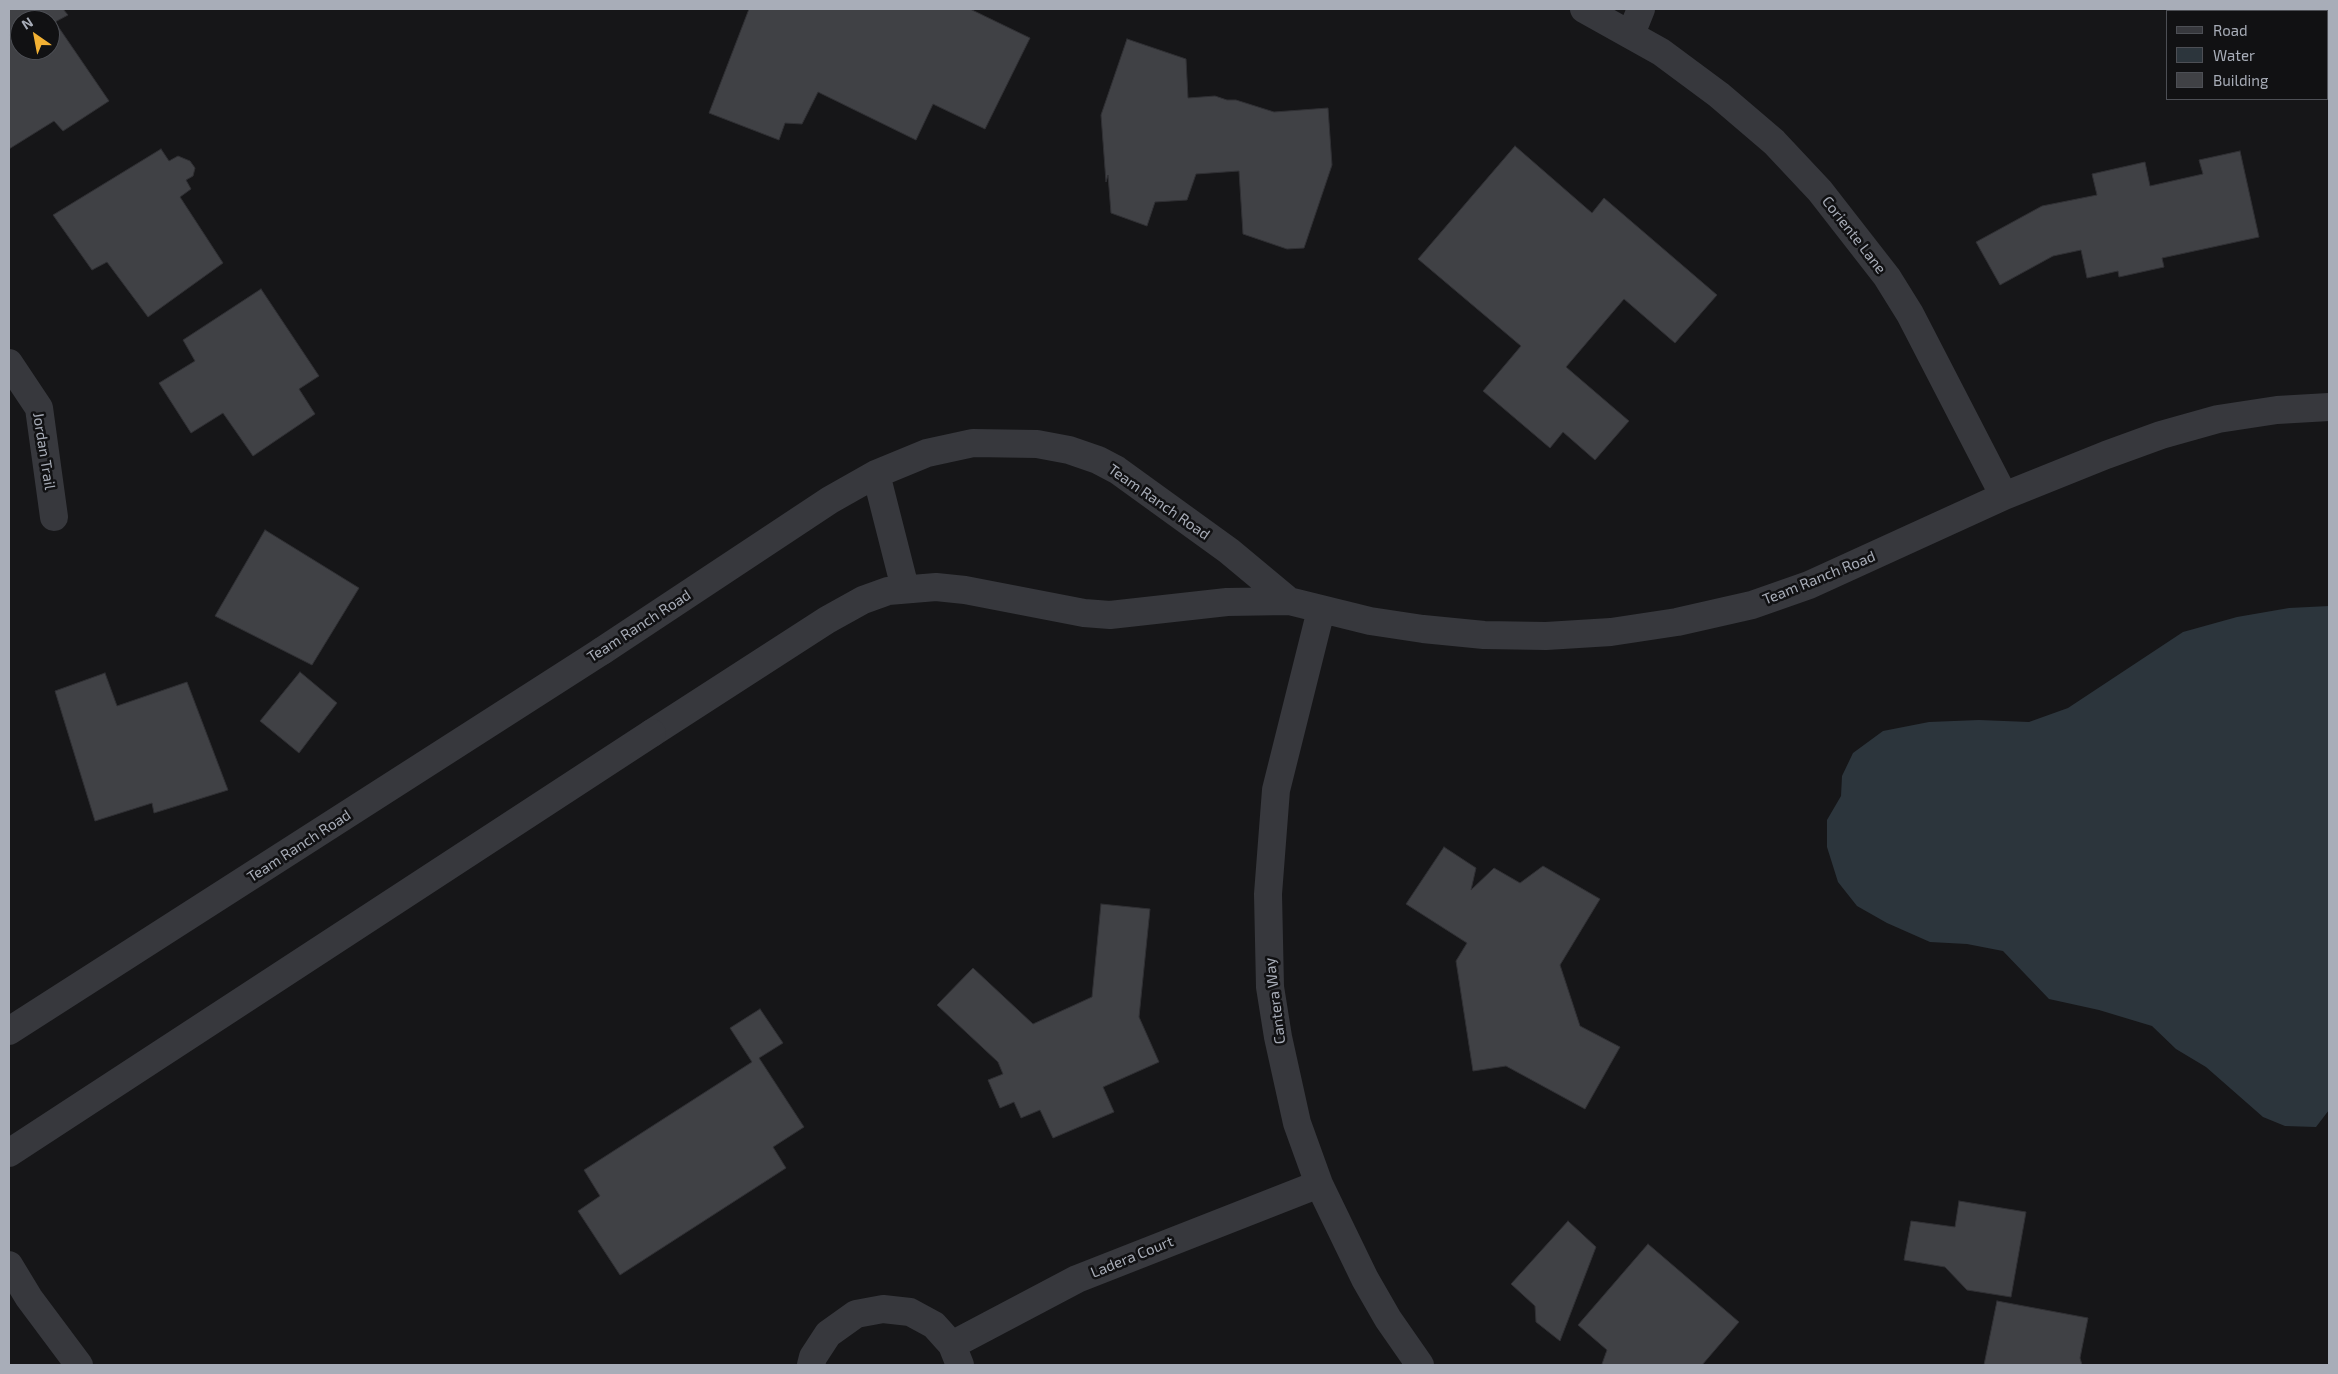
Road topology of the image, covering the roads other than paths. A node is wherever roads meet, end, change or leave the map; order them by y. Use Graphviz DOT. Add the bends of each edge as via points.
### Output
graph roads {
  1 [pos="1584,9"];
  2 [pos="1640,9"];
  3 [pos="1631,34"];
  4 [pos="9,363"];
  5 [pos="2329,407"];
  6 [pos="876,474"];
  7 [pos="2004,496"];
  8 [pos="54,516"];
  9 [pos="905,588"];
  10 [pos="1289,601"];
  11 [pos="1321,610"];
  12 [pos="9,1031"];
  13 [pos="9,1154"];
  14 [pos="1319,1184"];
  15 [pos="9,1265"];
  16 [pos="29,1298"];
  17 [pos="956,1355"];
  18 [pos="54,1365"];
  19 [pos="79,1365"];
  20 [pos="811,1365"];
  21 [pos="1420,1365"];
  1 -- 3 [label="street, Coriente Lane"];
  2 -- 3 [label="street"];
  3 -- 7 [label="street, Coriente Lane" via="1719,94 1774,142 1857,236 1910,314"];
  4 -- 8 [label="street, Jordan Trail" via="39,408"];
  5 -- 7 [label="street, Team Ranch Road" via="2277,410 2218,419 2106,454"];
  6 -- 9 [label="street"];
  6 -- 10 [label="street, Team Ranch Road" via="927,454 973,442 1036,444 1069,450 1117,470 1229,551"];
  6 -- 12 [label="street, Team Ranch Road" via="830,500 602,651"];
  7 -- 11 [label="street, Team Ranch Road" via="1809,586 1752,605 1677,622 1611,632 1484,635 1370,621"];
  9 -- 10 [label="street, Team Ranch Road" via="936,587 986,593 1057,609 1110,615 1227,602"];
  9 -- 13 [label="street, Team Ranch Road" via="863,600 827,620"];
  10 -- 11 [label="street, Team Ranch Road"];
  11 -- 14 [label="street, Cantera Way" via="1276,790 1268,894 1270,987 1278,1037 1297,1123"];
  14 -- 17 [label="street, Ladera Court" via="1077,1279"];
  14 -- 21 [label="street, Cantera Way" via="1365,1279"];
  15 -- 16 [label="street"];
  16 -- 18 [label="street"];
  16 -- 19 [label="street"];
  17 -- 20 [label="street, Ladera Court" via="934,1325 910,1312 883,1308 856,1314 828,1334"];
}
